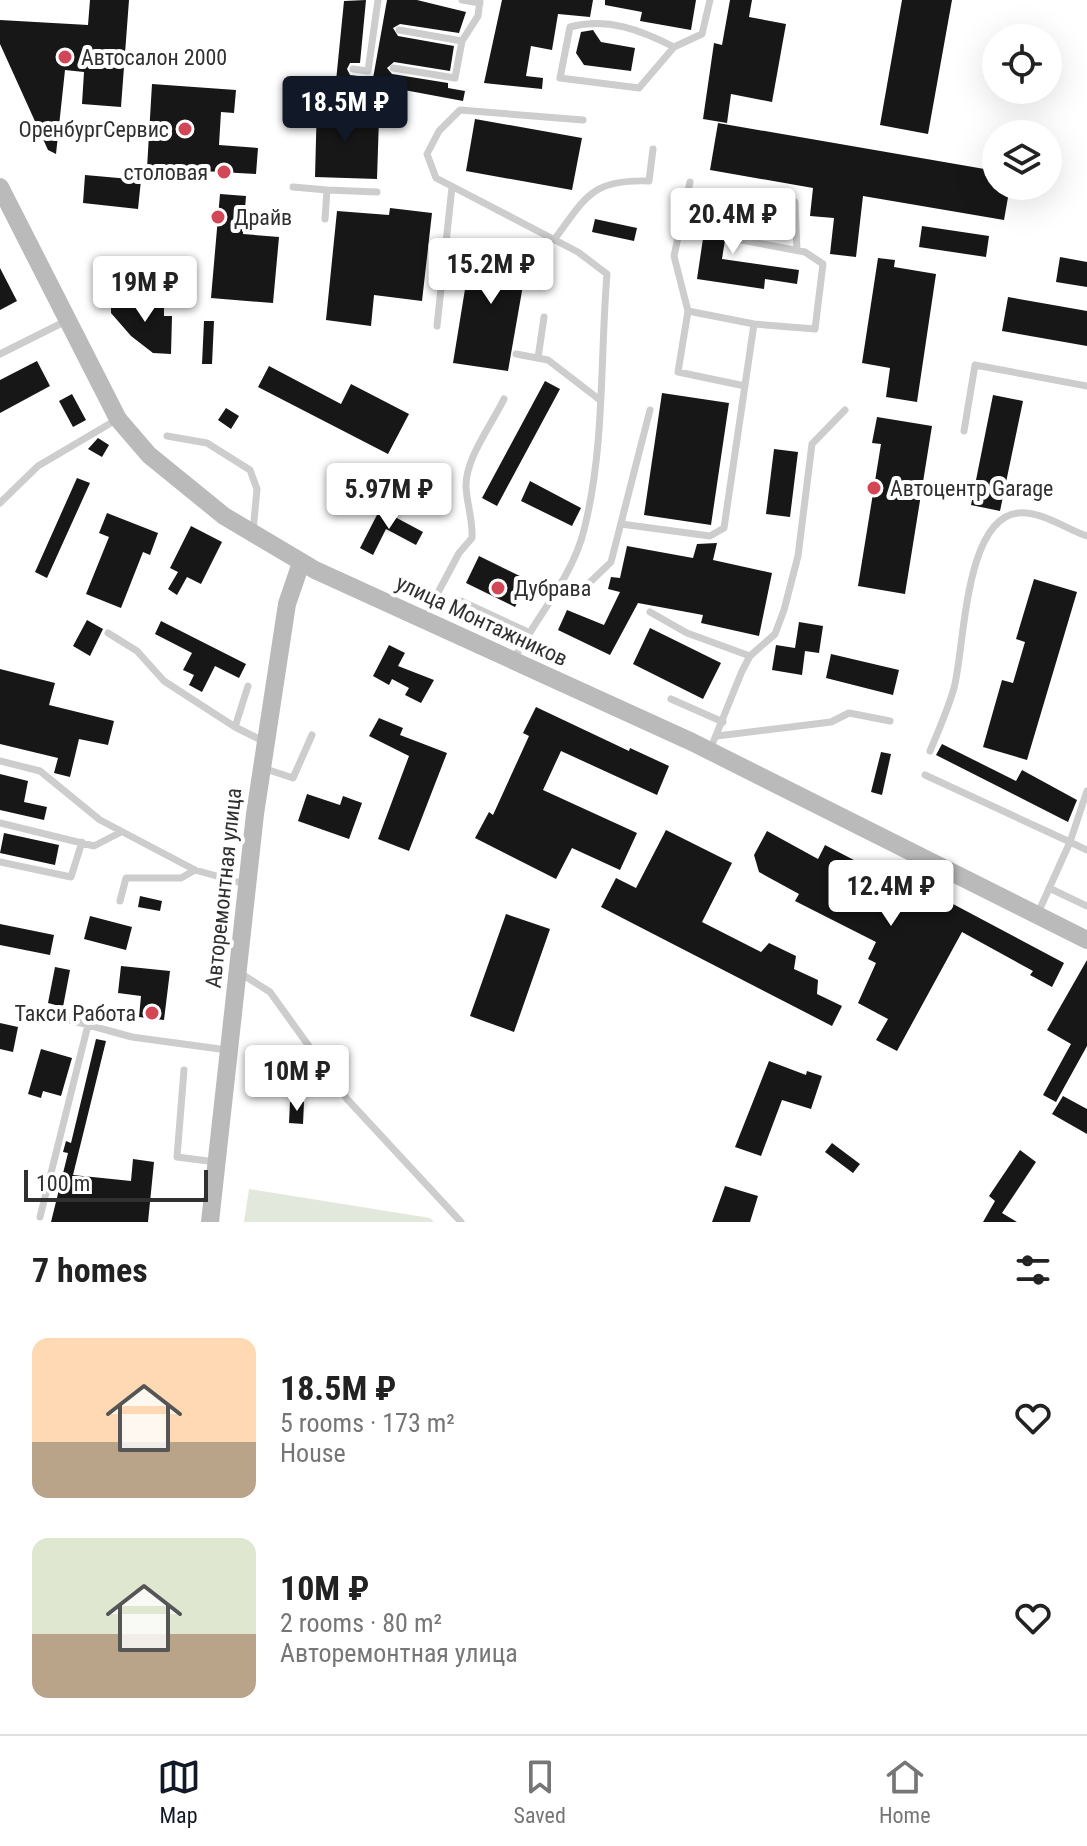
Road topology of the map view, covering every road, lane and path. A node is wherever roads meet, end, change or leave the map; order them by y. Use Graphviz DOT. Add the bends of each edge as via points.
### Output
graph roads {
  1 [pos="378,0"];
  2 [pos="462,0"];
  3 [pos="710,0"];
  4 [pos="480,2"];
  5 [pos="399,30"];
  6 [pos="462,41"];
  7 [pos="674,47"];
  8 [pos="393,68"];
  9 [pos="353,69"];
  10 [pos="583,120"];
  11 [pos="653,149"];
  12 [pos="690,182"];
  13 [pos="0,187"];
  14 [pos="293,187"];
  15 [pos="452,187"];
  16 [pos="327,190"];
  17 [pos="377,192"];
  18 [pos="743,192"];
  19 [pos="325,219"];
  20 [pos="736,239"];
  21 [pos="554,240"];
  22 [pos="797,250"];
  23 [pos="688,311"];
  24 [pos="544,317"];
  25 [pos="66,321"];
  26 [pos="754,324"];
  27 [pos="437,326"];
  28 [pos="0,354"];
  29 [pos="516,354"];
  30 [pos="538,358"];
  31 [pos="745,386"];
  32 [pos="1087,386"];
  33 [pos="504,399"];
  34 [pos="600,400"];
  35 [pos="650,410"];
  36 [pos="845,410"];
  37 [pos="118,419"];
  38 [pos="964,431"];
  39 [pos="167,436"];
  40 [pos="0,503"];
  41 [pos="621,524"];
  42 [pos="252,534"];
  43 [pos="1087,536"];
  44 [pos="301,563"];
  45 [pos="558,585"];
  46 [pos="461,601"];
  47 [pos="650,612"];
  48 [pos="424,619"];
  49 [pos="528,632"];
  50 [pos="108,633"];
  51 [pos="750,656"];
  52 [pos="513,661"];
  53 [pos="248,686"];
  54 [pos="671,699"];
  55 [pos="890,721"];
  56 [pos="723,722"];
  57 [pos="235,727"];
  58 [pos="312,735"];
  59 [pos="265,742"];
  60 [pos="713,744"];
  61 [pos="930,751"];
  62 [pos="0,761"];
  63 [pos="261,768"];
  64 [pos="925,775"];
  65 [pos="1087,791"];
  66 [pos="0,823"];
  67 [pos="121,832"];
  68 [pos="82,842"];
  69 [pos="1070,842"];
  70 [pos="1087,850"];
  71 [pos="0,862"];
  72 [pos="195,870"];
  73 [pos="247,884"];
  74 [pos="1049,888"];
  75 [pos="120,901"];
  76 [pos="1087,906"];
  77 [pos="1037,915"];
  78 [pos="1087,940"];
  79 [pos="238,972"];
  80 [pos="59,1017"];
  81 [pos="88,1025"];
  82 [pos="230,1050"];
  83 [pos="184,1070"];
  84 [pos="217,1162"];
  85 [pos="40,1217"];
  86 [pos="210,1222"];
  87 [pos="461,1222"];
  1 -- 9 [label="lane" via="368,71"];
  2 -- 4 [label="lane"];
  3 -- 7 [label="lane" via="702,34"];
  4 -- 6 [label="lane" via="478,16"];
  5 -- 6 [label="lane"];
  6 -- 8 [label="lane" via="455,78"];
  7 -- 7 [label="lane" via="639,88 560,78 570,27 592,21 640,30"];
  10 -- 15 [label="lane" via="460,110 439,131 427,154 436,178"];
  11 -- 21 [label="lane" via="649,181 604,184"];
  12 -- 23 [label="lane" via="674,256"];
  13 -- 25 [label="main road, улица Монтажников"];
  14 -- 16 [label="lane"];
  15 -- 21 [label="lane"];
  15 -- 27 [label="lane"];
  16 -- 17 [label="lane"];
  16 -- 19 [label="lane"];
  18 -- 22 [label="lane" via="795,202"];
  20 -- 22 [label="lane"];
  21 -- 34 [label="lane" via="607,274"];
  22 -- 26 [label="lane" via="823,264 815,329"];
  23 -- 26 [label="lane"];
  23 -- 31 [label="lane" via="678,372"];
  24 -- 30 [label="lane"];
  25 -- 28 [label="lane"];
  25 -- 37 [label="main road, улица Монтажников"];
  26 -- 31 [label="lane"];
  29 -- 30 [label="lane"];
  30 -- 34 [label="lane"];
  31 -- 41 [label="lane" via="724,528 710,536"];
  32 -- 38 [label="lane" via="975,365"];
  33 -- 48 [label="lane" via="469,470 472,538"];
  34 -- 45 [label="lane" via="584,532"];
  35 -- 41 [label="lane"];
  36 -- 51 [label="lane" via="812,444 798,556 784,610 775,634"];
  37 -- 40 [label="lane" via="38,466"];
  37 -- 42 [label="main road, улица Монтажников" via="194,495"];
  39 -- 42 [label="lane" via="207,443 250,470 257,489"];
  41 -- 45 [label="lane" via="611,562 584,588"];
  42 -- 44 [label="main road, улица Монтажников"];
  43 -- 61 [label="lane" via="1041,515 1019,513 989,528 974,568 954,688"];
  44 -- 48 [label="main road, улица Монтажников"];
  44 -- 59 [label="main road, Авторемонтная улица" via="287,604"];
  45 -- 49 [label="lane"];
  46 -- 49 [label="lane"];
  47 -- 51 [label="lane" via="687,633"];
  48 -- 52 [label="main road, улица Монтажников"];
  49 -- 52 [label="lane"];
  50 -- 57 [label="lane" via="137,651 164,681"];
  51 -- 56 [label="lane"];
  52 -- 60 [label="main road, улица Монтажников"];
  53 -- 57 [label="lane"];
  54 -- 56 [label="lane"];
  55 -- 60 [label="lane" via="849,713 831,722"];
  56 -- 60 [label="lane"];
  57 -- 59 [label="lane"];
  58 -- 63 [label="lane" via="293,778"];
  59 -- 63 [label="main road, Авторемонтная улица"];
  60 -- 77 [label="main road, улица Монтажников"];
  62 -- 67 [label="lane" via="40,771"];
  63 -- 73 [label="main road, Авторемонтная улица"];
  64 -- 69 [label="lane"];
  65 -- 69 [label="lane"];
  66 -- 68 [label="lane"];
  67 -- 68 [label="lane" via="94,846"];
  67 -- 72 [label="lane"];
  68 -- 71 [label="lane" via="71,877"];
  69 -- 70 [label="lane"];
  69 -- 74 [label="lane"];
  72 -- 73 [label="lane"];
  72 -- 75 [label="lane" via="181,878 126,878"];
  73 -- 79 [label="main road, Авторемонтная улица"];
  74 -- 76 [label="lane"];
  74 -- 77 [label="lane"];
  77 -- 78 [label="main road, улица Монтажников"];
  79 -- 82 [label="main road, Авторемонтная улица"];
  79 -- 87 [label="lane" via="270,992 347,1099"];
  80 -- 81 [label="lane"];
  81 -- 82 [label="lane" via="132,1037"];
  81 -- 85 [label="lane"];
  82 -- 84 [label="main road, Авторемонтная улица"];
  83 -- 84 [label="lane" via="177,1157"];
  84 -- 86 [label="main road, Авторемонтная улица"];
}
